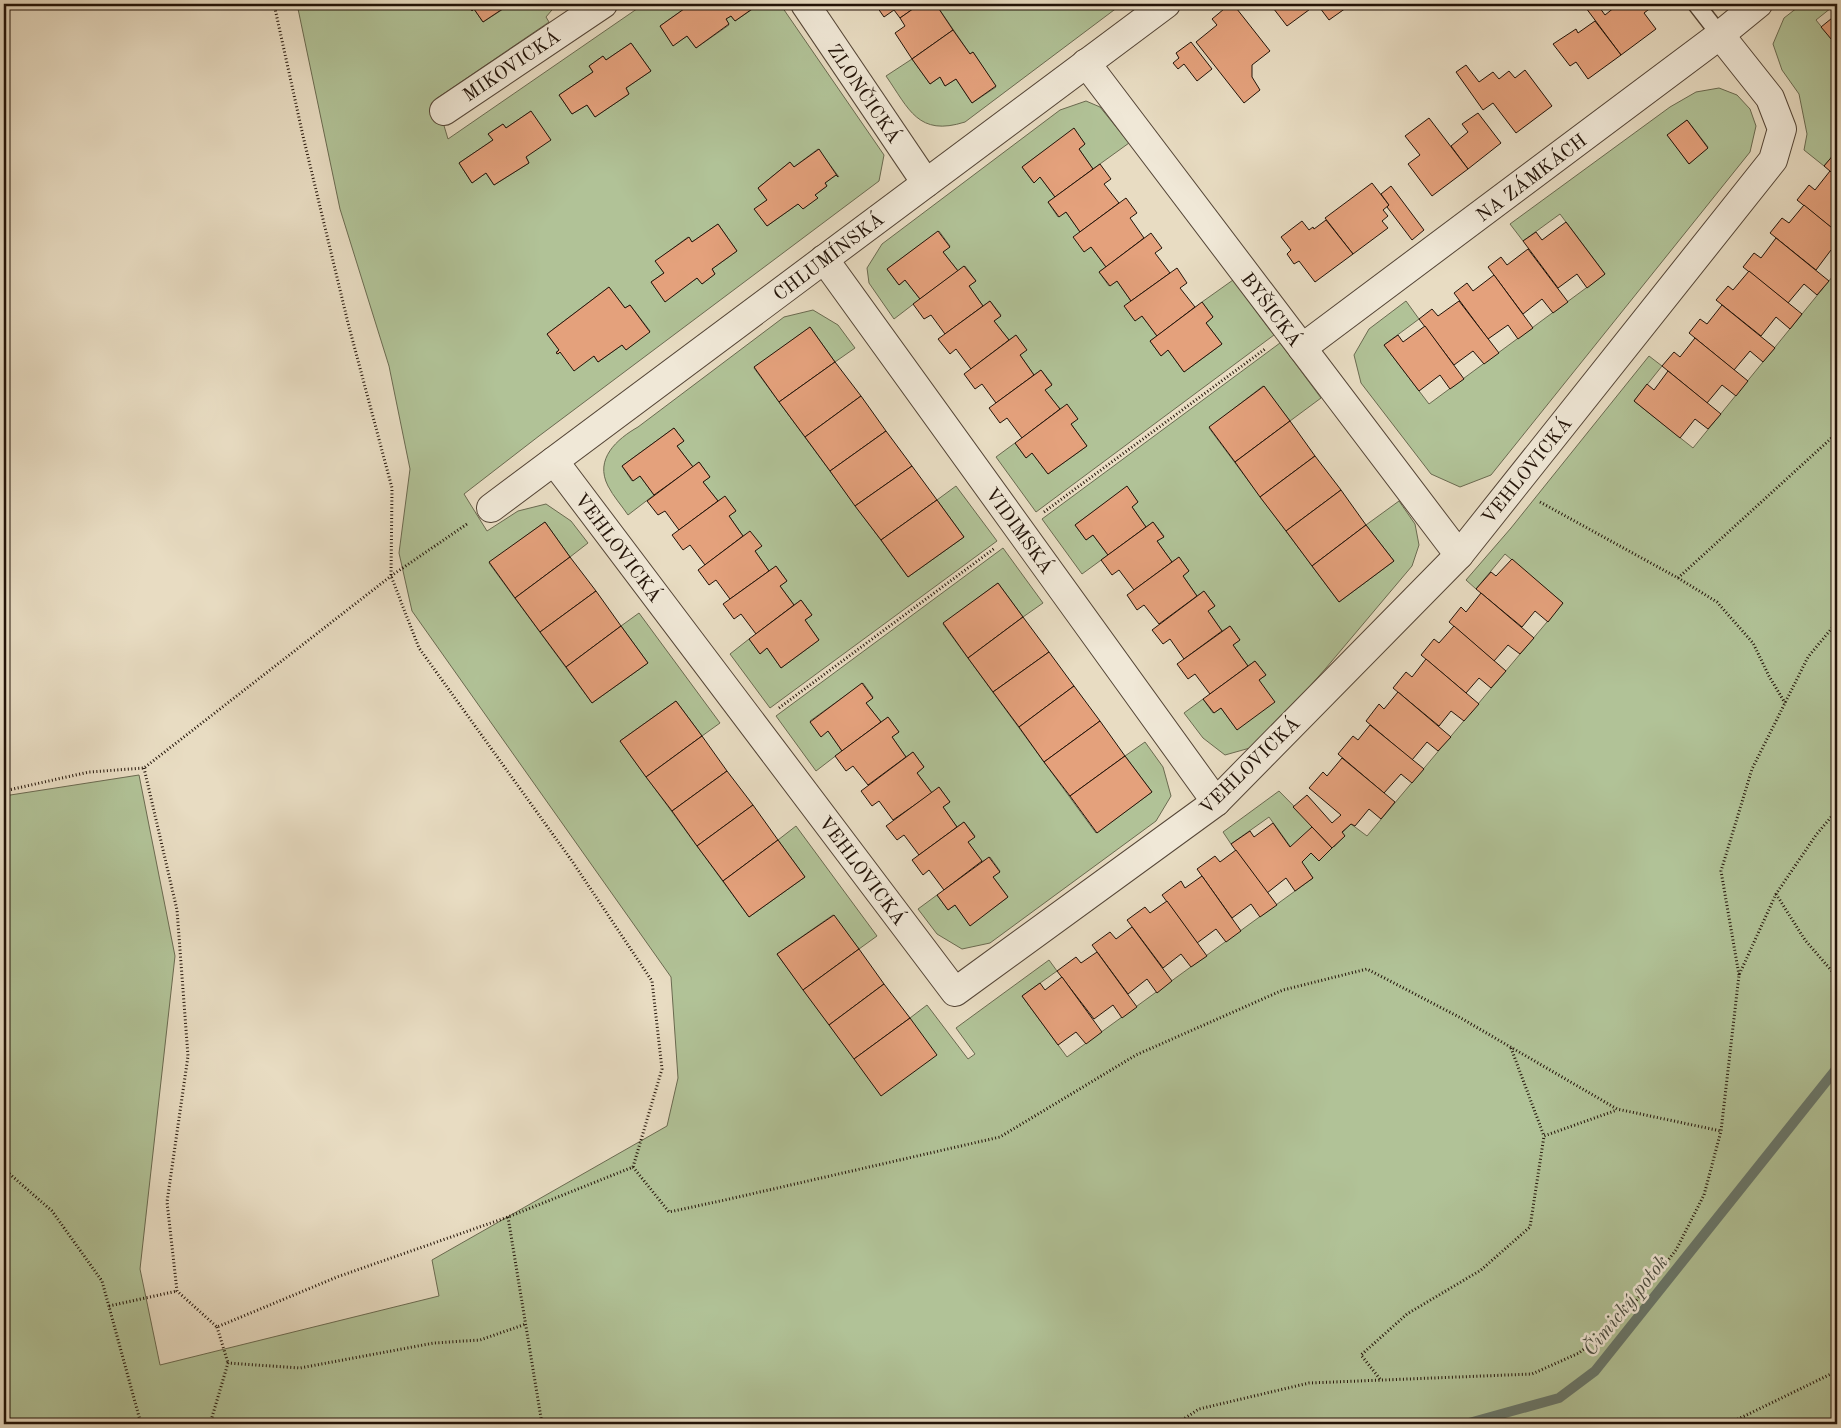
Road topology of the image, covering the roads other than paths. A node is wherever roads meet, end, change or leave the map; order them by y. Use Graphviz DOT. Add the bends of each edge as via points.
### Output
graph roads {
  1 [pos="805,4"];
  2 [pos="1166,4"];
  3 [pos="1696,4"];
  4 [pos="1758,4"];
  5 [pos="594,6"];
  6 [pos="1720,35"];
  7 [pos="1086,63"];
  8 [pos="444,110"];
  9 [pos="926,183"];
  10 [pos="824,259"];
  11 [pos="1302,348"];
  12 [pos="554,461"];
  13 [pos="491,508"];
  14 [pos="1459,554"];
  15 [pos="1216,802"];
  1 -- 9 [label="street, ZLONČICKÁ"];
  2 -- 7 [label="street, CHLUMÍNSKÁ"];
  3 -- 6 [label="lane"];
  4 -- 6 [label="street, NA ZÁMKÁCH"];
  5 -- 8 [label="street, MIKOVICKÁ"];
  6 -- 11 [label="street, NA ZÁMKÁCH"];
  6 -- 14 [label="street, VEHLOVICKÁ" via="1770,98 1782,129 1773,160"];
  7 -- 9 [label="street, CHLUMÍNSKÁ"];
  7 -- 11 [label="street, BYŠICKÁ"];
  9 -- 10 [label="street, CHLUMÍNSKÁ"];
  10 -- 12 [label="street, CHLUMÍNSKÁ"];
  10 -- 15 [label="street, VIDIMSKÁ"];
  11 -- 14 [label="street, BYŠICKÁ"];
  12 -- 13 [label="street, CHLUMÍNSKÁ"];
  12 -- 15 [label="street, VEHLOVICKÁ" via="955,992"];
  14 -- 15 [label="street, VEHLOVICKÁ"];
}
